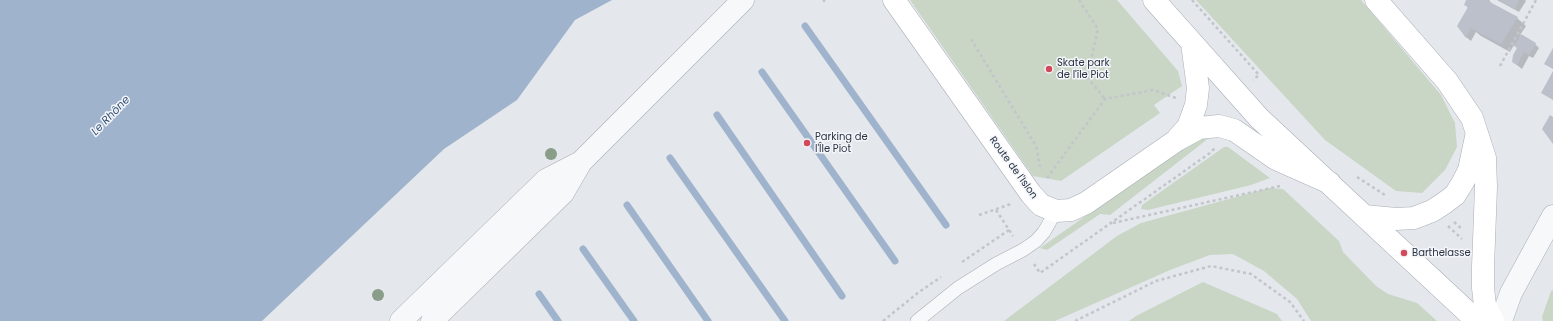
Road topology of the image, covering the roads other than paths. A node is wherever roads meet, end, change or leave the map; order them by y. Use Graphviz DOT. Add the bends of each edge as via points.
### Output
graph roads {
  1 [pos="743,0"];
  2 [pos="894,0"];
  3 [pos="1154,0"];
  4 [pos="1376,0"];
  5 [pos="1192,43"];
  6 [pos="1477,132"];
  7 [pos="1177,140"];
  8 [pos="581,162"];
  9 [pos="1330,183"];
  10 [pos="1056,211"];
  11 [pos="1364,216"];
  12 [pos="1553,216"];
  13 [pos="401,321"];
  14 [pos="432,321"];
  15 [pos="917,321"];
  16 [pos="1478,321"];
  17 [pos="1494,321"];
  18 [pos="1501,321"];
  1 -- 8 [label="street"];
  2 -- 10 [label="main road, Route de l'Islon" via="1037,189 1041,205"];
  3 -- 5 [label="main road"];
  4 -- 6 [label="main road" via="1447,81 1472,118"];
  5 -- 7 [label="main road" via="1198,88 1196,105 1188,127"];
  5 -- 9 [label="main road" via="1259,118"];
  6 -- 11 [label="main road" via="1469,170 1455,195 1443,204 1414,218"];
  6 -- 17 [label="main road" via="1485,158 1486,180 1483,288 1485,305"];
  7 -- 9 [label="main road" via="1199,128 1229,128 1276,159"];
  7 -- 10 [label="main road" via="1086,203 1071,210"];
  8 -- 13 [label="street" via="546,180"];
  8 -- 14 [label="street" via="563,193"];
  9 -- 11 [label="main road"];
  10 -- 15 [label="lane" via="1036,241 958,288"];
  11 -- 16 [label="main road"];
  12 -- 18 [label="street" via="1511,293"];
}
